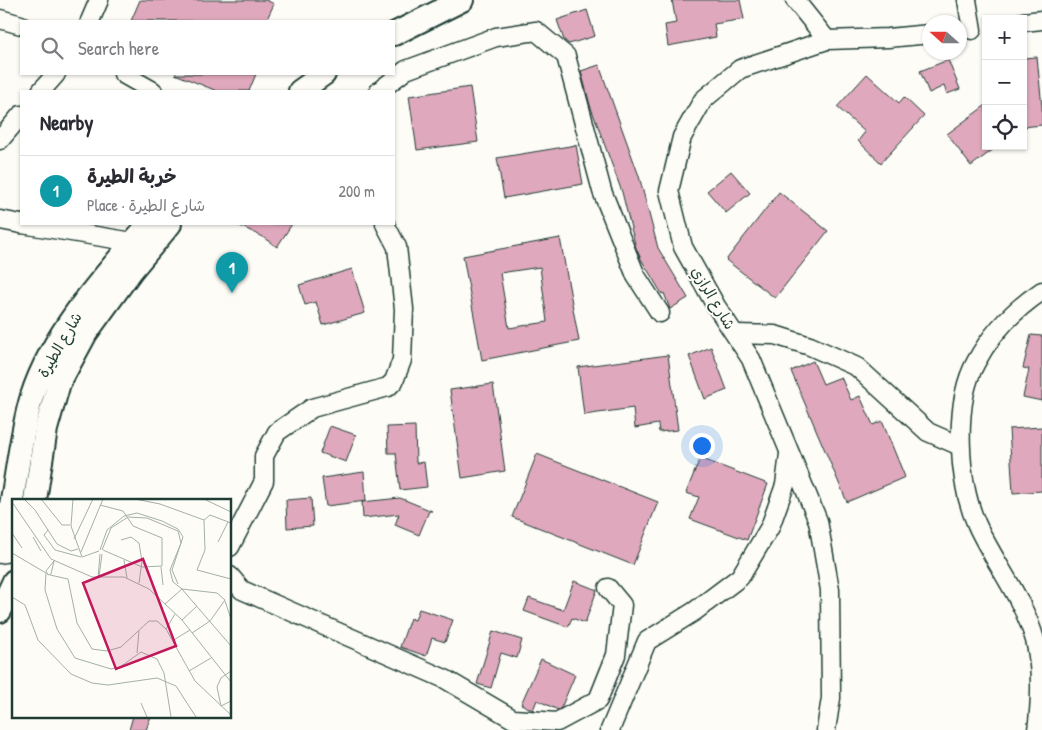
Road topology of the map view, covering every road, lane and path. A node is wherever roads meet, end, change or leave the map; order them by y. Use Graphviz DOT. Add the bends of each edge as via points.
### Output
graph roads {
  1 [pos="99,0"];
  2 [pos="462,0"];
  3 [pos="795,0"];
  4 [pos="967,0"];
  5 [pos="0,19"];
  6 [pos="90,20"];
  7 [pos="1042,20"];
  8 [pos="1027,22"];
  9 [pos="20,25"];
  10 [pos="972,29"];
  11 [pos="395,34"];
  12 [pos="922,35"];
  13 [pos="827,40"];
  14 [pos="55,75"];
  15 [pos="125,75"];
  16 [pos="42,90"];
  17 [pos="151,90"];
  18 [pos="381,90"];
  19 [pos="20,116"];
  20 [pos="0,140"];
  21 [pos="0,220"];
  22 [pos="20,224"];
  23 [pos="28,225"];
  24 [pos="148,225"];
  25 [pos="169,225"];
  26 [pos="386,225"];
  27 [pos="133,242"];
  28 [pos="1042,291"];
  29 [pos="660,313"];
  30 [pos="735,334"];
  31 [pos="960,446"];
  32 [pos="790,451"];
  33 [pos="7,487"];
  34 [pos="34,499"];
  35 [pos="5,542"];
  36 [pos="231,545"];
  37 [pos="231,577"];
  38 [pos="12,585"];
  39 [pos="608,588"];
  40 [pos="0,611"];
  41 [pos="610,730"];
  42 [pos="826,730"];
  43 [pos="1037,730"];
  1 -- 6 [label="street"];
  2 -- 11 [label="main road"];
  3 -- 13 [label="street"];
  4 -- 10 [label="street"];
  5 -- 9 [label="street"];
  7 -- 8 [label="street"];
  12 -- 13 [label="street, شارع الرازي"];
  13 -- 30 [label="street, شارع الرازي" via="740,69 703,100 682,137 668,191 683,247"];
  14 -- 16 [label="street"];
  15 -- 17 [label="street"];
  18 -- 29 [label="street" via="406,70 496,36 536,31 566,56 602,191 636,276"];
  19 -- 20 [label="street"];
  21 -- 22 [label="street"];
  23 -- 27 [label="street"];
  24 -- 27 [label="main road, شارع الطيرة"];
  25 -- 34 [label="main road, شارع الطيرة" via="86,333 59,383 46,430"];
  26 -- 36 [label="street" via="398,247 404,309 402,360 394,381 388,387 312,408 277,432 264,456 264,481"];
  27 -- 33 [label="main road, شارع الطيرة" via="108,271 45,363 32,396"];
  28 -- 31 [label="street" via="1025,302 996,332 975,363 965,394"];
  30 -- 31 [label="street" via="774,336 810,346 857,367 928,432"];
  30 -- 32 [label="street, شارع الرازي" via="751,359"];
  31 -- 43 [label="street" via="964,486 977,524 1022,606 1035,640 1041,678"];
  32 -- 41 [label="street" via="785,485 770,527 740,576 695,611 647,641"];
  32 -- 42 [label="street, شارع الرازي" via="818,521 830,590 831,698"];
  33 -- 35 [label="main road, شارع الطيرة" via="10,506"];
  37 -- 39 [label="street" via="242,590 445,679 513,719 557,722 598,700 616,655 622,605"];
  38 -- 40 [label="main road"];
}
